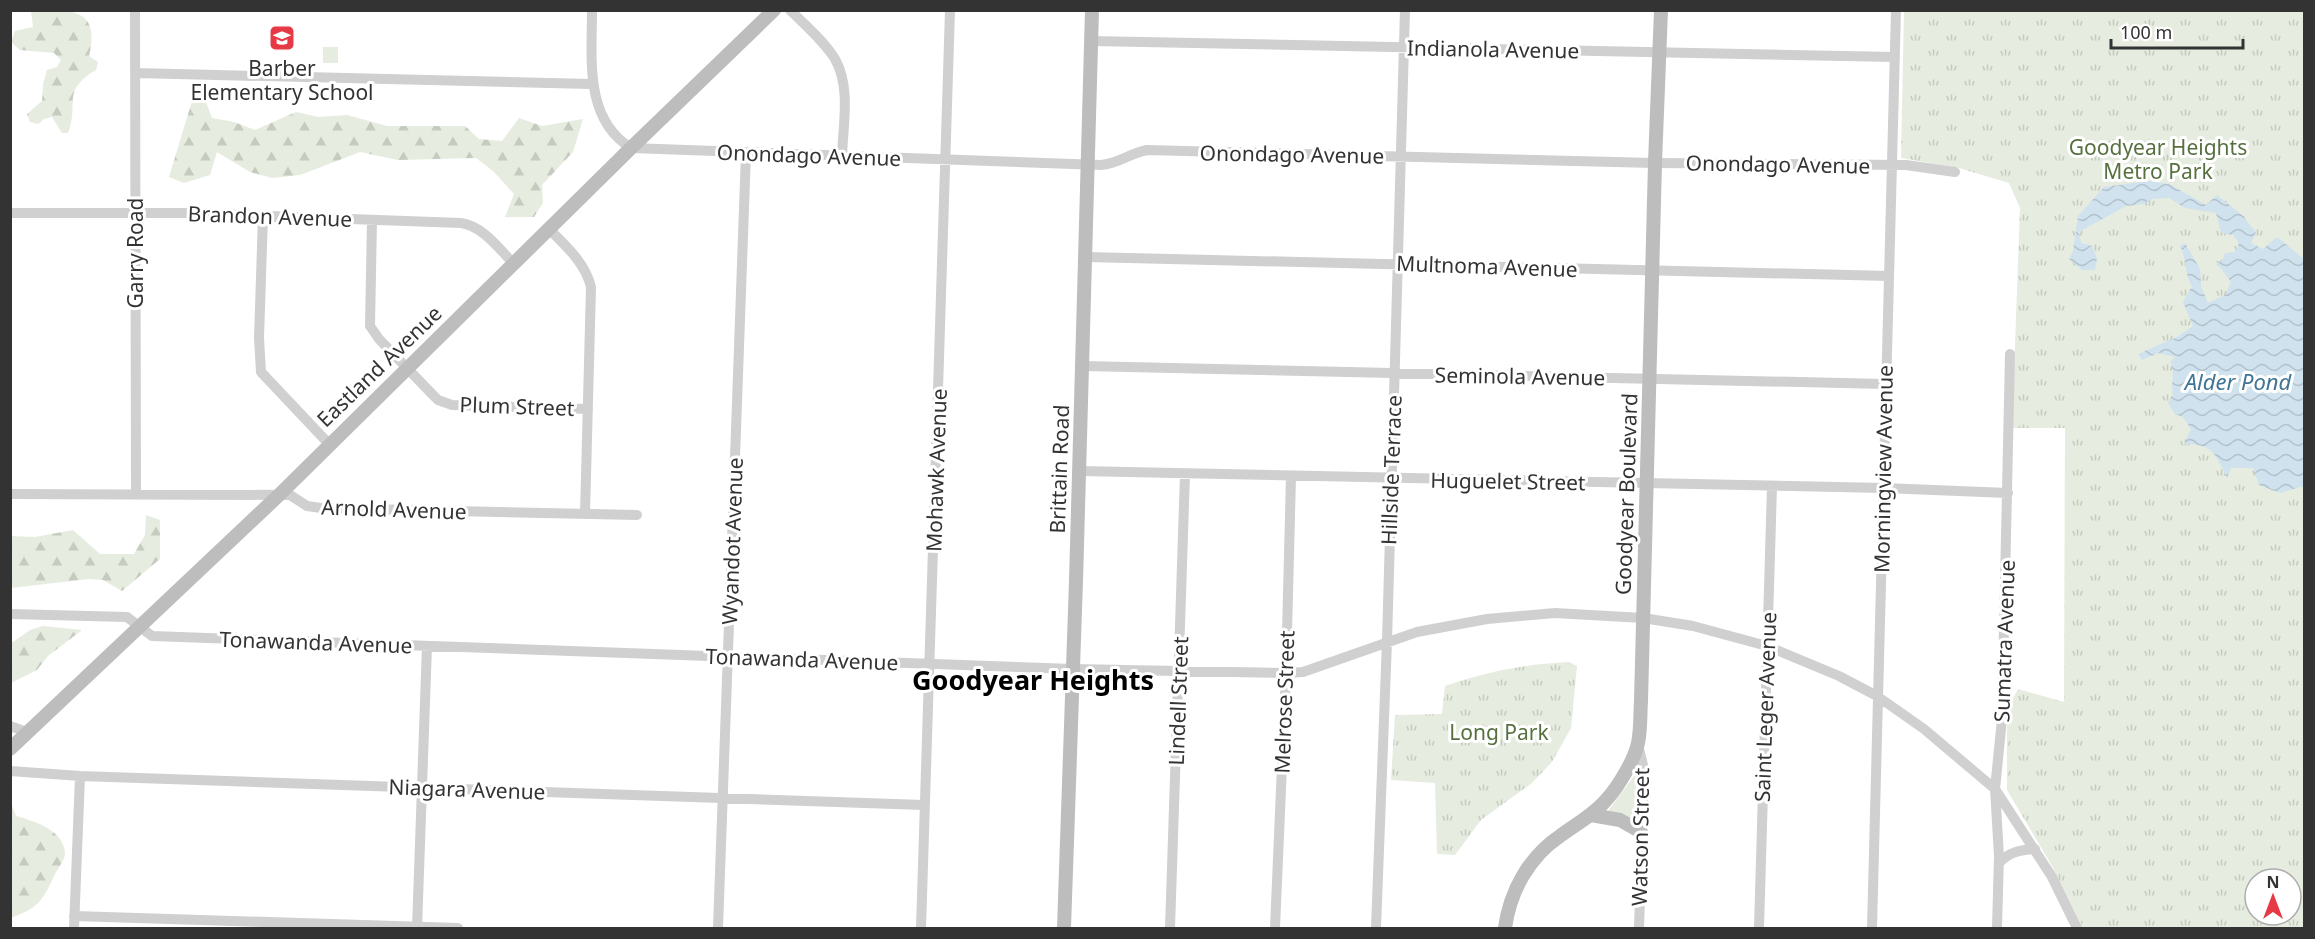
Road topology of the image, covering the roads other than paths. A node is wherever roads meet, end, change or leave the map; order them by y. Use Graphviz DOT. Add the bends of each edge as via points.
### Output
graph roads {
  1 [pos="135,10"];
  2 [pos="592,10"];
  3 [pos="774,10"];
  4 [pos="790,10"];
  5 [pos="950,10"];
  6 [pos="1092,10"];
  7 [pos="1405,10"];
  8 [pos="1661,10"];
  9 [pos="1896,10"];
  10 [pos="1091,41"];
  11 [pos="1404,47"];
  12 [pos="1660,52"];
  13 [pos="1895,57"];
  14 [pos="136,73"];
  15 [pos="592,84"];
  16 [pos="632,148"];
  17 [pos="746,153"];
  18 [pos="842,156"];
  19 [pos="1401,156"];
  20 [pos="946,160"];
  21 [pos="1655,163"];
  22 [pos="1088,164"];
  23 [pos="1893,166"];
  24 [pos="1955,172"];
  25 [pos="10,213"];
  26 [pos="136,214"];
  27 [pos="263,216"];
  28 [pos="372,220"];
  29 [pos="550,230"];
  30 [pos="1086,257"];
  31 [pos="514,264"];
  32 [pos="1397,264"];
  33 [pos="1653,270"];
  34 [pos="1889,276"];
  35 [pos="2010,354"];
  36 [pos="1083,366"];
  37 [pos="406,369"];
  38 [pos="1394,374"];
  39 [pos="1650,379"];
  40 [pos="1885,384"];
  41 [pos="588,409"];
  42 [pos="330,444"];
  43 [pos="1079,471"];
  44 [pos="1185,474"];
  45 [pos="1291,476"];
  46 [pos="1391,478"];
  47 [pos="1646,484"];
  48 [pos="1772,486"];
  49 [pos="1884,488"];
  50 [pos="2008,493"];
  51 [pos="10,494"];
  52 [pos="136,495"];
  53 [pos="279,495"];
  54 [pos="585,514"];
  55 [pos="637,515"];
  56 [pos="10,614"];
  57 [pos="1643,618"];
  58 [pos="139,627"];
  59 [pos="1387,641"];
  60 [pos="427,646"];
  61 [pos="1767,646"];
  62 [pos="728,657"];
  63 [pos="930,663"];
  64 [pos="1073,669"];
  65 [pos="1179,671"];
  66 [pos="1286,673"];
  67 [pos="1876,696"];
  68 [pos="10,726"];
  69 [pos="27,732"];
  70 [pos="1638,745"];
  71 [pos="10,748"];
  72 [pos="10,771"];
  73 [pos="80,776"];
  74 [pos="422,787"];
  75 [pos="1995,789"];
  76 [pos="723,798"];
  77 [pos="924,805"];
  78 [pos="1591,814"];
  79 [pos="1641,832"];
  80 [pos="2035,849"];
  81 [pos="1999,863"];
  82 [pos="74,915"];
  83 [pos="74,928"];
  84 [pos="417,928"];
  85 [pos="458,928"];
  86 [pos="718,928"];
  87 [pos="921,928"];
  88 [pos="1064,928"];
  89 [pos="1170,928"];
  90 [pos="1275,928"];
  91 [pos="1376,928"];
  92 [pos="1505,928"];
  93 [pos="1639,928"];
  94 [pos="1759,928"];
  95 [pos="1872,928"];
  96 [pos="1997,928"];
  97 [pos="2077,928"];
  1 -- 14 [label="street, Garry Road"];
  2 -- 15 [label="street"];
  3 -- 16 [label="street, Eastland Avenue"];
  4 -- 18 [label="street" via="823,43 837,64 845,92"];
  5 -- 20 [label="street, Mohawk Avenue"];
  6 -- 10 [label="street, Brittain Road"];
  7 -- 11 [label="street, Hillside Terrace"];
  8 -- 12 [label="street, Goodyear Boulevard"];
  9 -- 13 [label="street, Morningview Avenue"];
  10 -- 11 [label="street, Indianola Avenue"];
  10 -- 22 [label="street, Brittain Road"];
  11 -- 12 [label="street, Indianola Avenue"];
  11 -- 19 [label="street, Hillside Terrace"];
  12 -- 13 [label="street, Indianola Avenue"];
  12 -- 21 [label="street, Goodyear Boulevard"];
  13 -- 23 [label="street, Morningview Avenue"];
  14 -- 15 [label="street"];
  14 -- 26 [label="street, Garry Road"];
  15 -- 16 [label="street" via="610,130"];
  16 -- 17 [label="street, Onondago Avenue"];
  16 -- 29 [label="street, Eastland Avenue"];
  17 -- 18 [label="street, Onondago Avenue"];
  17 -- 62 [label="street, Wyandot Avenue"];
  18 -- 20 [label="street, Onondago Avenue"];
  19 -- 21 [label="street, Onondago Avenue"];
  19 -- 22 [label="street, Onondago Avenue" via="1147,150 1115,163"];
  19 -- 32 [label="street, Hillside Terrace"];
  20 -- 22 [label="street, Onondago Avenue"];
  20 -- 63 [label="street, Mohawk Avenue"];
  21 -- 23 [label="street, Onondago Avenue"];
  21 -- 33 [label="street, Goodyear Boulevard"];
  22 -- 30 [label="street, Brittain Road"];
  23 -- 24 [label="street, Onondago Avenue"];
  23 -- 34 [label="street, Morningview Avenue"];
  25 -- 26 [label="street, Brandon Avenue"];
  26 -- 27 [label="street, Brandon Avenue"];
  26 -- 52 [label="street, Garry Road"];
  27 -- 28 [label="street, Brandon Avenue"];
  27 -- 42 [label="street" via="261,372"];
  28 -- 31 [label="street, Brandon Avenue" via="468,224 482,232"];
  28 -- 37 [label="street, Plum Street" via="370,326"];
  29 -- 31 [label="street, Eastland Avenue"];
  29 -- 41 [label="street" via="578,260 591,287"];
  30 -- 32 [label="street, Multnoma Avenue"];
  30 -- 36 [label="street, Brittain Road"];
  31 -- 37 [label="street, Eastland Avenue"];
  32 -- 33 [label="street, Multnoma Avenue"];
  32 -- 38 [label="street, Hillside Terrace"];
  33 -- 34 [label="street, Multnoma Avenue"];
  33 -- 39 [label="street, Goodyear Boulevard"];
  34 -- 40 [label="street, Morningview Avenue"];
  35 -- 50 [label="street, Sumatra Avenue"];
  36 -- 38 [label="street, Seminola Avenue"];
  36 -- 43 [label="street, Brittain Road"];
  37 -- 41 [label="street, Plum Street" via="438,400 452,405"];
  37 -- 42 [label="street, Eastland Avenue"];
  38 -- 39 [label="street, Seminola Avenue"];
  38 -- 46 [label="street, Hillside Terrace"];
  39 -- 40 [label="street, Seminola Avenue"];
  39 -- 47 [label="street, Goodyear Boulevard"];
  40 -- 49 [label="street, Morningview Avenue"];
  41 -- 54 [label="street"];
  42 -- 53 [label="street, Eastland Avenue"];
  43 -- 44 [label="street, Huguelet Street"];
  43 -- 64 [label="street, Brittain Road"];
  44 -- 45 [label="street, Huguelet Street"];
  44 -- 65 [label="street, Lindell Street"];
  45 -- 46 [label="street, Huguelet Street"];
  45 -- 66 [label="street, Melrose Street"];
  46 -- 47 [label="street, Huguelet Street"];
  46 -- 59 [label="street, Hillside Terrace"];
  47 -- 48 [label="street, Huguelet Street"];
  47 -- 57 [label="street, Goodyear Boulevard"];
  48 -- 49 [label="street, Huguelet Street"];
  48 -- 61 [label="street, Saint Leger Avenue"];
  49 -- 50 [label="street, Huguelet Street"];
  49 -- 67 [label="street, Morningview Avenue"];
  50 -- 75 [label="street, Sumatra Avenue" via="2002,726"];
  51 -- 52 [label="street, Arnold Avenue"];
  52 -- 53 [label="street, Arnold Avenue"];
  53 -- 54 [label="street, Arnold Avenue" via="290,495 307,506 321,508"];
  53 -- 58 [label="street, Eastland Avenue"];
  54 -- 55 [label="street, Arnold Avenue"];
  56 -- 58 [label="street, Tonawanda Avenue" via="127,617"];
  57 -- 59 [label="street, Tonawanda Avenue" via="1576,613 1528,615 1452,625"];
  57 -- 61 [label="street, Tonawanda Avenue" via="1702,628"];
  57 -- 70 [label="street, Goodyear Boulevard"];
  58 -- 60 [label="street, Tonawanda Avenue" via="152,636"];
  58 -- 69 [label="street, Eastland Avenue"];
  59 -- 66 [label="street, Tonawanda Avenue" via="1303,672"];
  59 -- 91 [label="street, Hillside Terrace"];
  60 -- 62 [label="street, Tonawanda Avenue"];
  60 -- 74 [label="street"];
  61 -- 67 [label="street, Tonawanda Avenue"];
  61 -- 94 [label="street, Saint Leger Avenue"];
  62 -- 63 [label="street, Tonawanda Avenue"];
  62 -- 76 [label="street, Wyandot Avenue"];
  63 -- 64 [label="street, Tonawanda Avenue"];
  63 -- 77 [label="street, Mohawk Avenue"];
  64 -- 65 [label="street, Tonawanda Avenue"];
  64 -- 88 [label="street, Brittain Road"];
  65 -- 66 [label="street, Tonawanda Avenue"];
  65 -- 89 [label="street, Lindell Street"];
  66 -- 90 [label="street, Melrose Street"];
  67 -- 75 [label="street, Tonawanda Avenue" via="1924,729"];
  67 -- 95 [label="street, Morningview Avenue"];
  68 -- 69 [label="street"];
  69 -- 71 [label="street, Eastland Avenue"];
  70 -- 78 [label="street, Goodyear Boulevard" via="1618,786"];
  70 -- 79 [label="street, Watson Street" via="1644,769"];
  72 -- 73 [label="street, Niagara Avenue"];
  73 -- 74 [label="street, Niagara Avenue"];
  73 -- 82 [label="street"];
  74 -- 76 [label="street, Niagara Avenue"];
  74 -- 84 [label="street"];
  75 -- 80 [label="street, Tonawanda Avenue"];
  75 -- 81 [label="street, Sumatra Avenue"];
  76 -- 77 [label="street, Niagara Avenue"];
  76 -- 86 [label="street, Wyandot Avenue"];
  77 -- 87 [label="street, Mohawk Avenue"];
  78 -- 79 [label="street" via="1620,820"];
  78 -- 92 [label="street, Goodyear Boulevard" via="1553,840 1525,871 1512,898"];
  79 -- 93 [label="street, Watson Street"];
  80 -- 81 [label="street" via="2014,851"];
  80 -- 97 [label="street, Tonawanda Avenue"];
  81 -- 96 [label="street, Sumatra Avenue"];
  82 -- 83 [label="street"];
  82 -- 84 [label="street"];
  84 -- 85 [label="street"];
}
